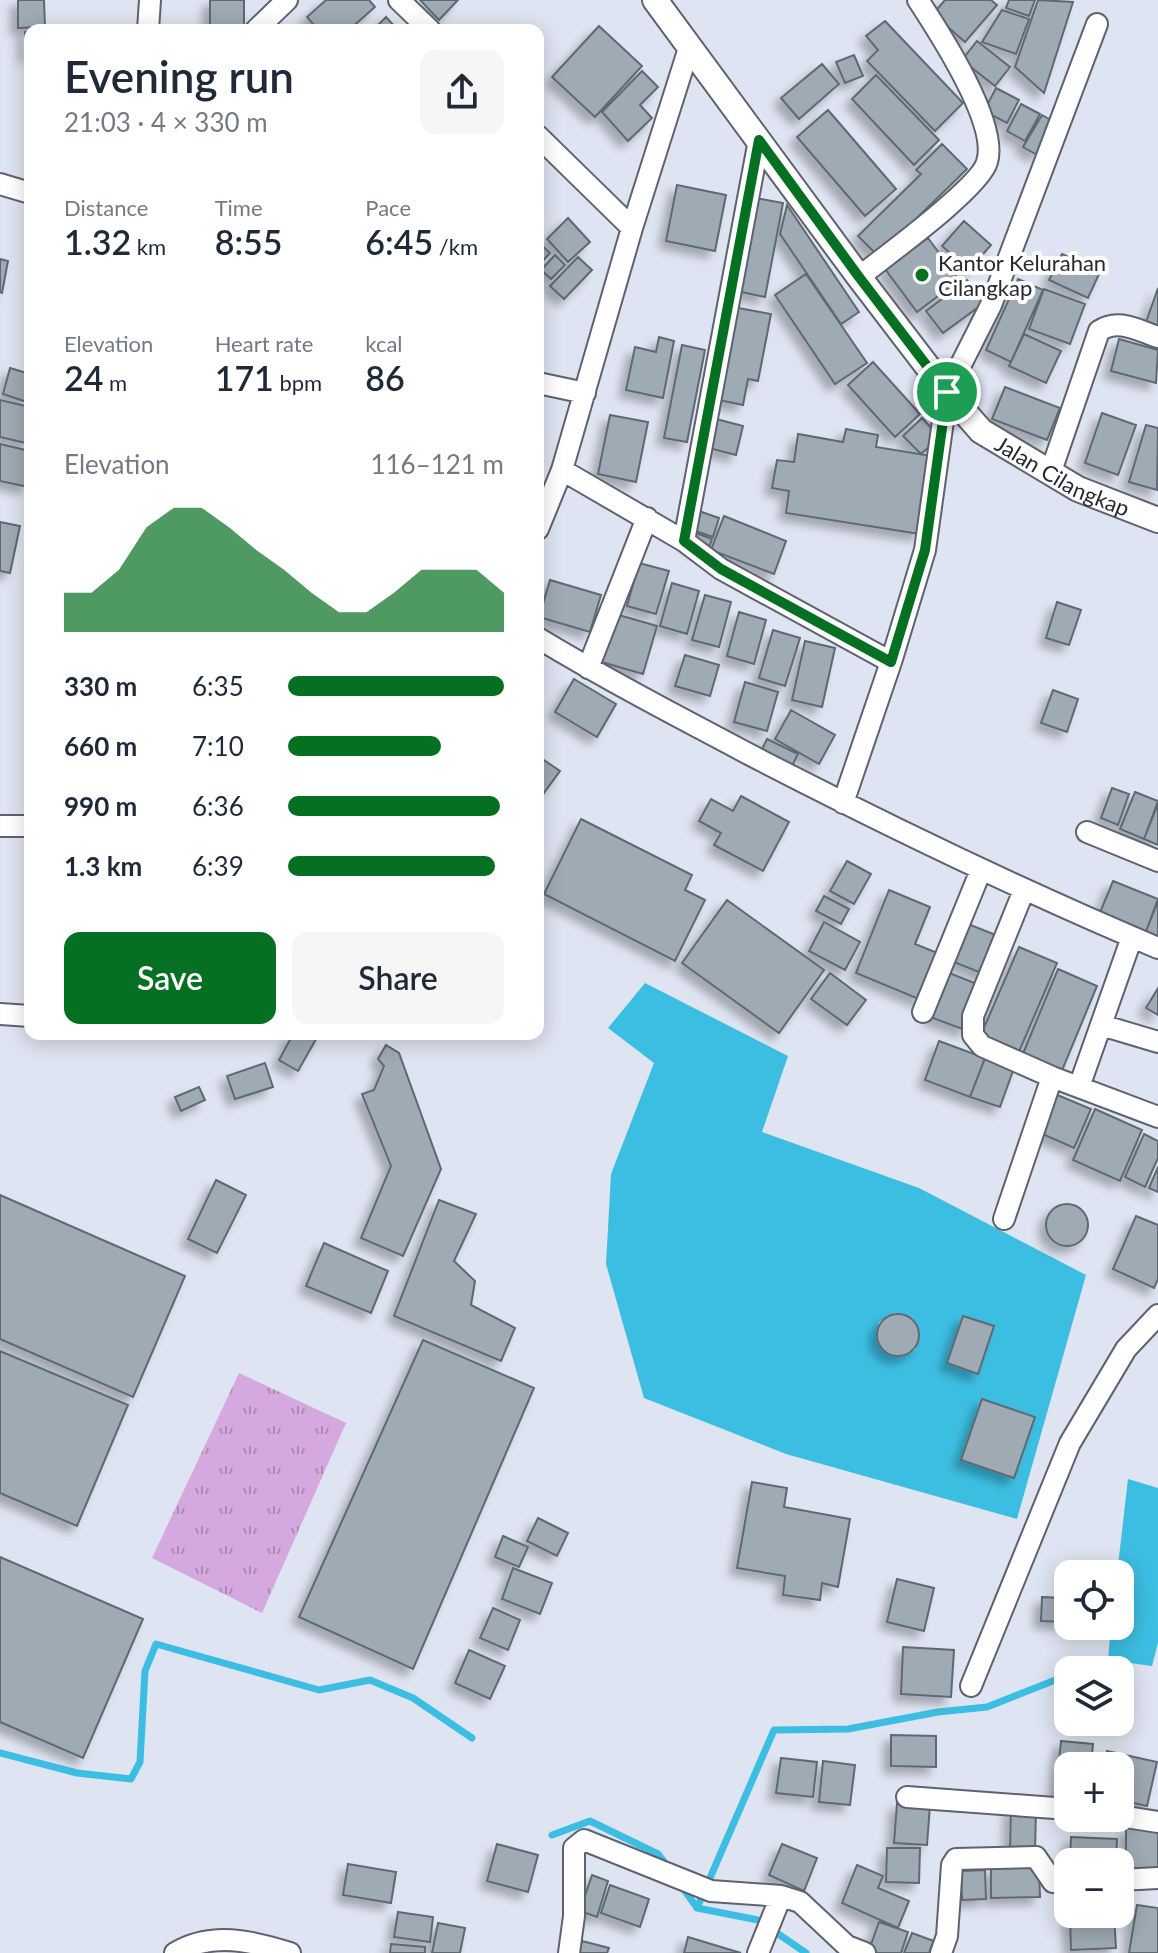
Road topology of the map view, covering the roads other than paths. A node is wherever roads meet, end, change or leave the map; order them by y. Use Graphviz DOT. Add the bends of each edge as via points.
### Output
graph roads {
  1 [pos="150,0"];
  2 [pos="287,0"];
  3 [pos="399,0"];
  4 [pos="655,0"];
  5 [pos="918,0"];
  6 [pos="148,24"];
  7 [pos="262,24"];
  8 [pos="424,24"];
  9 [pos="1097,24"];
  10 [pos="689,48"];
  11 [pos="759,140"];
  12 [pos="544,142"];
  13 [pos="0,184"];
  14 [pos="24,191"];
  15 [pos="632,228"];
  16 [pos="859,277"];
  17 [pos="1158,337"];
  18 [pos="544,384"];
  19 [pos="947,392"];
  20 [pos="585,393"];
  21 [pos="562,470"];
  22 [pos="1050,474"];
  23 [pos="544,514"];
  24 [pos="647,518"];
  25 [pos="1158,520"];
  26 [pos="684,541"];
  27 [pos="544,642"];
  28 [pos="891,662"];
  29 [pos="588,668"];
  30 [pos="843,803"];
  31 [pos="0,826"];
  32 [pos="24,826"];
  33 [pos="1087,832"];
  34 [pos="1158,861"];
  35 [pos="981,870"];
  36 [pos="1024,890"];
  37 [pos="1132,937"];
  38 [pos="1158,948"];
  39 [pos="923,1012"];
  40 [pos="0,1014"];
  41 [pos="24,1016"];
  42 [pos="1101,1025"];
  43 [pos="1158,1042"];
  44 [pos="1052,1077"];
  45 [pos="1079,1087"];
  46 [pos="1158,1117"];
  47 [pos="1004,1219"];
  48 [pos="1158,1315"];
  49 [pos="971,1686"];
  50 [pos="907,1797"];
  51 [pos="1054,1808"];
  52 [pos="1134,1818"];
  53 [pos="1158,1822"];
  54 [pos="1158,1878"];
  55 [pos="1134,1879"];
  56 [pos="1054,1882"];
  57 [pos="781,1896"];
  58 [pos="851,1951"];
  59 [pos="175,1953"];
  60 [pos="290,1953"];
  61 [pos="569,1953"];
  62 [pos="758,1953"];
  63 [pos="941,1953"];
  1 -- 6 [label="street"];
  2 -- 7 [label="street"];
  3 -- 8 [label="street"];
  4 -- 10 [label="street, Jalan Cilangkap"];
  5 -- 16 [label="street" via="965,75 987,135 988,161 979,177 938,214"];
  9 -- 19 [label="street" via="991,305"];
  10 -- 11 [label="street, Jalan Cilangkap"];
  10 -- 15 [label="street"];
  11 -- 16 [label="street, Jalan Cilangkap"];
  11 -- 26 [label="street"];
  12 -- 15 [label="street"];
  13 -- 14 [label="street"];
  15 -- 20 [label="street"];
  16 -- 19 [label="street, Jalan Cilangkap"];
  17 -- 22 [label="street" via="1122,325 1099,331"];
  18 -- 20 [label="street"];
  19 -- 22 [label="street, Jalan Cilangkap" via="981,431"];
  19 -- 28 [label="street" via="925,550"];
  20 -- 21 [label="street"];
  21 -- 23 [label="street"];
  21 -- 24 [label="street"];
  22 -- 25 [label="street, Jalan Cilangkap"];
  24 -- 26 [label="street"];
  24 -- 29 [label="street"];
  26 -- 28 [label="street" via="721,569"];
  27 -- 29 [label="street"];
  28 -- 30 [label="street"];
  29 -- 30 [label="street"];
  30 -- 35 [label="street"];
  31 -- 32 [label="street"];
  33 -- 34 [label="street"];
  35 -- 36 [label="street"];
  35 -- 39 [label="street"];
  36 -- 37 [label="street"];
  36 -- 44 [label="street" via="973,1016 973,1035 982,1046"];
  37 -- 38 [label="street"];
  37 -- 42 [label="street"];
  40 -- 41 [label="street"];
  42 -- 43 [label="street"];
  42 -- 45 [label="street"];
  44 -- 45 [label="street"];
  44 -- 47 [label="street"];
  45 -- 46 [label="street"];
  48 -- 49 [label="street" via="1126,1349 1070,1443"];
  50 -- 51 [label="street"];
  52 -- 53 [label="street"];
  54 -- 55 [label="street"];
  56 -- 63 [label="street" via="1036,1857 956,1859"];
  57 -- 58 [label="street" via="800,1902"];
  57 -- 61 [label="street" via="711,1891 588,1840 579,1842 574,1848"];
  57 -- 62 [label="street"];
  59 -- 60 [label="street" via="238,1939"];
}
